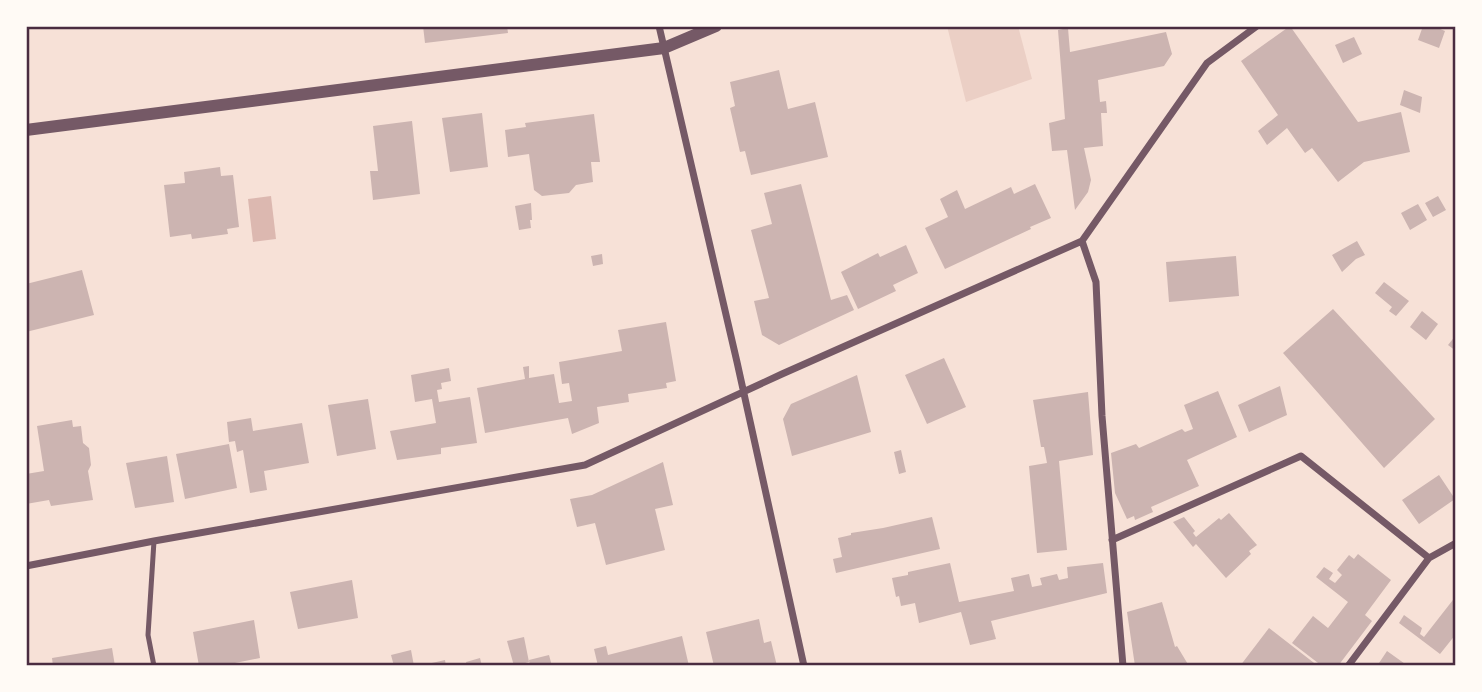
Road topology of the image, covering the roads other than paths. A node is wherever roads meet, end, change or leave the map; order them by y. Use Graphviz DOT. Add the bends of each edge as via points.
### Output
graph roads {
  1 [pos="659,26"];
  2 [pos="716,26"];
  3 [pos="1257,26"];
  4 [pos="664,48"];
  5 [pos="26,130"];
  6 [pos="1082,241"];
  7 [pos="743,392"];
  8 [pos="1112,540"];
  9 [pos="154,541"];
  10 [pos="1456,543"];
  11 [pos="1429,558"];
  12 [pos="26,566"];
  13 [pos="154,666"];
  14 [pos="804,666"];
  15 [pos="1123,666"];
  16 [pos="1348,666"];
  1 -- 4 [label="street"];
  2 -- 4 [label="street"];
  3 -- 6 [label="street" via="1207,63"];
  4 -- 5 [label="street"];
  4 -- 7 [label="street"];
  6 -- 7 [label="street"];
  6 -- 8 [label="street" via="1096,282"];
  7 -- 9 [label="street" via="585,465"];
  7 -- 14 [label="street"];
  8 -- 11 [label="street" via="1301,456"];
  8 -- 15 [label="street"];
  9 -- 12 [label="street"];
  9 -- 13 [label="lane" via="148,635"];
  10 -- 11 [label="street"];
  11 -- 16 [label="street"];
}
